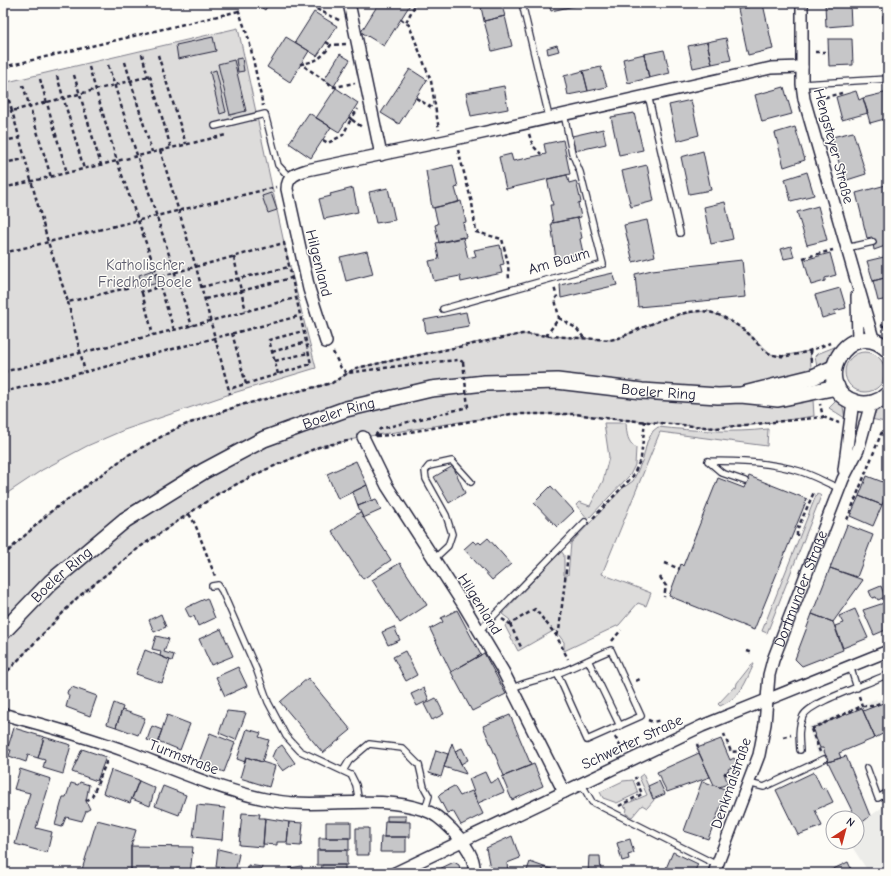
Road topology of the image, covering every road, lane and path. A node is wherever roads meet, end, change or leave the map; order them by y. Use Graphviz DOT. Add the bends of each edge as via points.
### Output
graph roads {
  1 [pos="236,3"];
  2 [pos="304,3"];
  3 [pos="349,3"];
  4 [pos="416,3"];
  5 [pos="522,3"];
  6 [pos="802,3"];
  7 [pos="310,4"];
  8 [pos="239,11"];
  9 [pos="401,19"];
  10 [pos="406,22"];
  11 [pos="354,28"];
  12 [pos="326,42"];
  13 [pos="357,44"];
  14 [pos="331,45"];
  15 [pos="815,52"];
  16 [pos="825,52"];
  17 [pos="142,54"];
  18 [pos="158,55"];
  19 [pos="125,62"];
  20 [pos="108,65"];
  21 [pos="3,67"];
  22 [pos="89,67"];
  23 [pos="802,67"];
  24 [pos="74,75"];
  25 [pos="57,76"];
  26 [pos="148,77"];
  27 [pos="888,79"];
  28 [pos="40,80"];
  29 [pos="130,80"];
  30 [pos="365,80"];
  31 [pos="114,84"];
  32 [pos="802,84"];
  33 [pos="23,85"];
  34 [pos="5,86"];
  35 [pos="95,90"];
  36 [pos="846,92"];
  37 [pos="79,93"];
  38 [pos="648,95"];
  39 [pos="63,97"];
  40 [pos="416,98"];
  41 [pos="818,99"];
  42 [pos="46,102"];
  43 [pos="30,106"];
  44 [pos="435,109"];
  45 [pos="12,111"];
  46 [pos="3,113"];
  47 [pos="265,114"];
  48 [pos="564,114"];
  49 [pos="549,117"];
  50 [pos="526,122"];
  51 [pos="216,126"];
  52 [pos="230,134"];
  53 [pos="377,137"];
  54 [pos="19,138"];
  55 [pos="322,140"];
  56 [pos="454,140"];
  57 [pos="3,141"];
  58 [pos="441,142"];
  59 [pos="186,144"];
  60 [pos="171,148"];
  61 [pos="160,150"];
  62 [pos="152,152"];
  63 [pos="542,154"];
  64 [pos="381,155"];
  65 [pos="138,156"];
  66 [pos="24,158"];
  67 [pos="117,161"];
  68 [pos="3,163"];
  69 [pos="100,165"];
  70 [pos="84,169"];
  71 [pos="67,173"];
  72 [pos="51,177"];
  73 [pos="30,182"];
  74 [pos="288,185"];
  75 [pos="3,188"];
  76 [pos="177,211"];
  77 [pos="157,217"];
  78 [pos="137,220"];
  79 [pos="680,233"];
  80 [pos="48,242"];
  81 [pos="873,242"];
  82 [pos="846,248"];
  83 [pos="833,250"];
  84 [pos="3,253"];
  85 [pos="234,257"];
  86 [pos="803,258"];
  87 [pos="196,267"];
  88 [pos="289,267"];
  89 [pos="176,272"];
  90 [pos="158,277"];
  91 [pos="239,278"];
  92 [pos="291,278"];
  93 [pos="552,279"];
  94 [pos="160,286"];
  95 [pos="201,287"];
  96 [pos="858,288"];
  97 [pos="241,291"];
  98 [pos="509,291"];
  99 [pos="142,293"];
  100 [pos="295,298"];
  101 [pos="205,299"];
  102 [pos="68,302"];
  103 [pos="443,309"];
  104 [pos="246,312"];
  105 [pos="299,316"];
  106 [pos="559,318"];
  107 [pos="210,321"];
  108 [pos="192,326"];
  109 [pos="174,330"];
  110 [pos="303,331"];
  111 [pos="232,333"];
  112 [pos="153,336"];
  113 [pos="546,336"];
  114 [pos="215,337"];
  115 [pos="584,338"];
  116 [pos="858,341"];
  117 [pos="306,342"];
  118 [pos="326,342"];
  119 [pos="831,343"];
  120 [pos="884,347"];
  121 [pos="272,352"];
  122 [pos="308,353"];
  123 [pos="81,354"];
  124 [pos="275,361"];
  125 [pos="834,368"];
  126 [pos="3,372"];
  127 [pos="85,372"];
  128 [pos="347,373"];
  129 [pos="278,374"];
  130 [pos="246,384"];
  131 [pos="837,386"];
  132 [pos="229,389"];
  133 [pos="3,392"];
  134 [pos="230,394"];
  135 [pos="888,394"];
  136 [pos="741,395"];
  137 [pos="853,401"];
  138 [pos="871,404"];
  139 [pos="645,421"];
  140 [pos="888,422"];
  141 [pos="375,436"];
  142 [pos="363,437"];
  143 [pos="745,481"];
  144 [pos="471,482"];
  145 [pos="841,483"];
  146 [pos="814,492"];
  147 [pos="189,514"];
  148 [pos="847,520"];
  149 [pos="585,522"];
  150 [pos="797,536"];
  151 [pos="563,544"];
  152 [pos="3,556"];
  153 [pos="434,559"];
  154 [pos="665,563"];
  155 [pos="680,568"];
  156 [pos="660,576"];
  157 [pos="215,586"];
  158 [pos="664,596"];
  159 [pos="494,615"];
  160 [pos="510,624"];
  161 [pos="480,630"];
  162 [pos="3,632"];
  163 [pos="556,635"];
  164 [pos="522,647"];
  165 [pos="747,651"];
  166 [pos="888,651"];
  167 [pos="753,653"];
  168 [pos="588,660"];
  169 [pos="572,666"];
  170 [pos="850,666"];
  171 [pos="557,673"];
  172 [pos="888,674"];
  173 [pos="513,688"];
  174 [pos="857,688"];
  175 [pos="888,699"];
  176 [pos="766,701"];
  177 [pos="3,716"];
  178 [pos="620,726"];
  179 [pos="810,729"];
  180 [pos="724,734"];
  181 [pos="111,746"];
  182 [pos="800,750"];
  183 [pos="742,751"];
  184 [pos="824,760"];
  185 [pos="867,768"];
  186 [pos="343,771"];
  187 [pos="724,773"];
  188 [pos="635,777"];
  189 [pos="734,777"];
  190 [pos="581,783"];
  191 [pos="748,783"];
  192 [pos="564,792"];
  193 [pos="888,792"];
  194 [pos="86,801"];
  195 [pos="359,803"];
  196 [pos="425,810"];
  197 [pos="610,810"];
  198 [pos="462,842"];
  199 [pos="715,869"];
  200 [pos="395,873"];
  201 [pos="475,873"];
  1 -- 8 [label="path"];
  2 -- 7 [label="path"];
  3 -- 11 [label="street"];
  4 -- 10 [label="path"];
  5 -- 49 [label="lane"];
  6 -- 23 [label="street, Hengsteyer Straße"];
  7 -- 11 [label="path"];
  8 -- 21 [label="path"];
  8 -- 47 [label="path" via="249,40"];
  9 -- 10 [label="path"];
  10 -- 44 [label="path" via="432,81"];
  11 -- 13 [label="street"];
  12 -- 14 [label="path"];
  13 -- 14 [label="path"];
  13 -- 30 [label="street"];
  14 -- 30 [label="path" via="315,62 301,64 334,87"];
  15 -- 16 [label="path"];
  17 -- 26 [label="path"];
  18 -- 59 [label="path"];
  19 -- 29 [label="path"];
  20 -- 31 [label="path"];
  22 -- 35 [label="path"];
  23 -- 32 [label="street, Hengsteyer Straße"];
  23 -- 38 [label="street" via="771,68"];
  24 -- 37 [label="path"];
  25 -- 39 [label="path"];
  26 -- 29 [label="path"];
  26 -- 60 [label="path" via="150,76"];
  27 -- 32 [label="lane"];
  28 -- 42 [label="path"];
  29 -- 31 [label="path"];
  29 -- 62 [label="path"];
  30 -- 53 [label="street"];
  31 -- 35 [label="path"];
  31 -- 65 [label="path"];
  32 -- 82 [label="street, Hengsteyer Straße" via="814,138"];
  33 -- 43 [label="path"];
  34 -- 45 [label="path"];
  35 -- 37 [label="path"];
  35 -- 67 [label="path"];
  36 -- 41 [label="path"];
  37 -- 39 [label="path"];
  37 -- 69 [label="path"];
  38 -- 48 [label="street"];
  38 -- 79 [label="lane"];
  39 -- 42 [label="path"];
  39 -- 70 [label="path"];
  40 -- 44 [label="path"];
  42 -- 43 [label="path"];
  42 -- 71 [label="path"];
  43 -- 45 [label="path"];
  43 -- 72 [label="path"];
  44 -- 58 [label="path"];
  45 -- 46 [label="path"];
  45 -- 54 [label="path"];
  47 -- 51 [label="lane"];
  47 -- 74 [label="lane" via="278,165"];
  48 -- 49 [label="street"];
  48 -- 93 [label="lane, Am Baum" via="572,153 580,172 603,264"];
  49 -- 50 [label="street"];
  50 -- 56 [label="street"];
  50 -- 63 [label="path" via="533,146"];
  52 -- 59 [label="path"];
  53 -- 55 [label="path" via="351,119 343,135 328,143"];
  53 -- 64 [label="street"];
  54 -- 57 [label="path"];
  54 -- 66 [label="path"];
  56 -- 58 [label="street"];
  56 -- 98 [label="path" via="472,203 476,232 502,239 508,263"];
  58 -- 64 [label="street"];
  59 -- 60 [label="path"];
  60 -- 61 [label="path"];
  61 -- 62 [label="path"];
  61 -- 76 [label="path"];
  62 -- 65 [label="path"];
  64 -- 74 [label="street" via="307,170 293,175"];
  65 -- 67 [label="path"];
  65 -- 77 [label="path"];
  66 -- 68 [label="path"];
  66 -- 73 [label="path"];
  67 -- 69 [label="path"];
  67 -- 78 [label="path"];
  69 -- 70 [label="path"];
  70 -- 71 [label="path"];
  71 -- 72 [label="path"];
  72 -- 73 [label="path"];
  73 -- 75 [label="path"];
  73 -- 80 [label="path"];
  74 -- 76 [label="path"];
  74 -- 118 [label="street, Hilgenland" via="309,289"];
  76 -- 77 [label="path"];
  76 -- 87 [label="path"];
  77 -- 78 [label="path"];
  77 -- 89 [label="path"];
  78 -- 80 [label="path"];
  78 -- 90 [label="path"];
  80 -- 84 [label="path"];
  80 -- 102 [label="path"];
  81 -- 82 [label="lane"];
  82 -- 96 [label="street, Hengsteyer Straße"];
  83 -- 86 [label="path"];
  85 -- 87 [label="path"];
  85 -- 88 [label="path" via="284,243"];
  85 -- 91 [label="path"];
  87 -- 89 [label="path"];
  87 -- 95 [label="path"];
  88 -- 91 [label="path"];
  88 -- 92 [label="path"];
  89 -- 90 [label="path"];
  89 -- 108 [label="path"];
  90 -- 94 [label="path"];
  91 -- 95 [label="path"];
  91 -- 97 [label="path"];
  92 -- 97 [label="path"];
  92 -- 100 [label="path"];
  93 -- 98 [label="lane, Am Baum"];
  93 -- 106 [label="path"];
  94 -- 99 [label="path"];
  94 -- 109 [label="path"];
  95 -- 101 [label="path"];
  96 -- 116 [label="street, Hengsteyer Straße"];
  96 -- 120 [label="street, Hengsteyer Straße" via="870,326"];
  97 -- 101 [label="path"];
  97 -- 104 [label="path"];
  98 -- 103 [label="lane, Am Baum"];
  99 -- 102 [label="path" via="139,285"];
  99 -- 112 [label="path"];
  100 -- 104 [label="path"];
  100 -- 105 [label="path"];
  101 -- 107 [label="path"];
  102 -- 123 [label="path"];
  104 -- 107 [label="path"];
  105 -- 110 [label="path"];
  105 -- 111 [label="path"];
  106 -- 113 [label="path"];
  106 -- 115 [label="path" via="576,328"];
  107 -- 108 [label="path"];
  107 -- 114 [label="path"];
  108 -- 109 [label="path"];
  109 -- 112 [label="path"];
  110 -- 117 [label="path"];
  110 -- 121 [label="path" via="270,340"];
  111 -- 114 [label="path"];
  111 -- 130 [label="path"];
  112 -- 123 [label="path"];
  113 -- 115 [label="path"];
  113 -- 128 [label="path" via="522,334 484,341 388,360 356,368"];
  114 -- 127 [label="path"];
  114 -- 132 [label="path"];
  115 -- 119 [label="path" via="610,340 667,318 708,311 747,332 767,352 775,356 810,351"];
  116 -- 120 [label="main road"];
  116 -- 125 [label="main road" via="843,350 835,361"];
  117 -- 121 [label="path"];
  117 -- 122 [label="path"];
  118 -- 128 [label="path" via="341,368"];
  121 -- 124 [label="path"];
  122 -- 124 [label="path"];
  122 -- 129 [label="path" via="311,364"];
  123 -- 126 [label="path"];
  123 -- 127 [label="path"];
  124 -- 129 [label="path"];
  125 -- 131 [label="main road"];
  125 -- 136 [label="main road, Boeler Ring" via="813,377"];
  127 -- 133 [label="path"];
  128 -- 141 [label="path, bridge" via="421,363 459,360 463,362 468,407 380,429"];
  128 -- 152 [label="path" via="332,383 241,405 179,427 128,455 49,514"];
  129 -- 130 [label="path"];
  130 -- 132 [label="path"];
  131 -- 136 [label="main road, Boeler Ring" via="778,399"];
  131 -- 137 [label="main road" via="842,394"];
  132 -- 134 [label="path"];
  135 -- 138 [label="main road"];
  136 -- 162 [label="main road, Boeler Ring" via="642,391 557,382 485,383 431,389 346,409 264,439 204,471 125,520 51,582"];
  137 -- 138 [label="main road"];
  137 -- 145 [label="street, Dortmunder Straße"];
  138 -- 145 [label="street, Dortmunder Straße" via="858,450"];
  139 -- 149 [label="path" via="641,458 634,476 594,517"];
  140 -- 148 [label="path"];
  142 -- 153 [label="street, Hilgenland" via="388,486"];
  143 -- 145 [label="lane" via="722,473 708,461 736,461 782,467"];
  144 -- 153 [label="lane" via="452,461 429,466 425,471 426,479 446,515 452,534 448,546"];
  145 -- 176 [label="street, Dortmunder Straße" via="773,660"];
  146 -- 150 [label="path" via="797,530"];
  147 -- 157 [label="path" via="195,524"];
  149 -- 151 [label="lane"];
  151 -- 159 [label="lane"];
  151 -- 163 [label="path" via="568,552 568,562 559,631"];
  153 -- 161 [label="street, Hilgenland"];
  154 -- 155 [label="path"];
  156 -- 158 [label="path" via="666,586"];
  157 -- 186 [label="lane" via="257,670 268,702 286,736 300,751"];
  159 -- 160 [label="path"];
  159 -- 161 [label="lane"];
  160 -- 163 [label="path" via="535,609"];
  160 -- 164 [label="path"];
  161 -- 173 [label="street, Hilgenland"];
  163 -- 169 [label="path"];
  165 -- 167 [label="path"];
  166 -- 170 [label="street, Schwerter Straße"];
  168 -- 169 [label="lane"];
  168 -- 178 [label="lane"];
  168 -- 178 [label="lane" via="611,650 641,716"];
  169 -- 171 [label="lane"];
  170 -- 174 [label="lane"];
  170 -- 176 [label="street, Schwerter Straße"];
  171 -- 173 [label="lane"];
  171 -- 178 [label="lane" via="588,740"];
  172 -- 174 [label="lane"];
  173 -- 192 [label="street, Hilgenland"];
  174 -- 182 [label="lane" via="815,705 804,715 798,734"];
  175 -- 179 [label="path" via="873,706 862,706"];
  176 -- 190 [label="street, Schwerter Straße" via="702,726"];
  176 -- 191 [label="street, Denkmalstraße" via="763,739"];
  177 -- 181 [label="street, Turmstraße" via="77,734"];
  180 -- 183 [label="path" via="731,752"];
  181 -- 194 [label="path" via="92,797"];
  181 -- 195 [label="street, Turmstraße" via="207,783 266,799 316,804"];
  184 -- 191 [label="lane" via="764,787"];
  185 -- 193 [label="lane" via="878,798"];
  186 -- 195 [label="lane" via="351,775 356,785"];
  186 -- 196 [label="lane" via="349,760 369,744 402,748 419,765 424,788 429,796"];
  187 -- 189 [label="path"];
  188 -- 197 [label="path" via="642,794"];
  190 -- 192 [label="street, Schwerter Straße"];
  190 -- 197 [label="lane" via="592,802"];
  191 -- 199 [label="street, Denkmalstraße"];
  192 -- 198 [label="street, Schwerter Straße"];
  195 -- 196 [label="street, Turmstraße" via="401,805"];
  196 -- 198 [label="street, Turmstraße" via="438,817"];
  197 -- 199 [label="lane"];
  198 -- 200 [label="street, Schwerter Straße"];
  198 -- 201 [label="street, Turmstraße" via="472,858"];
}
